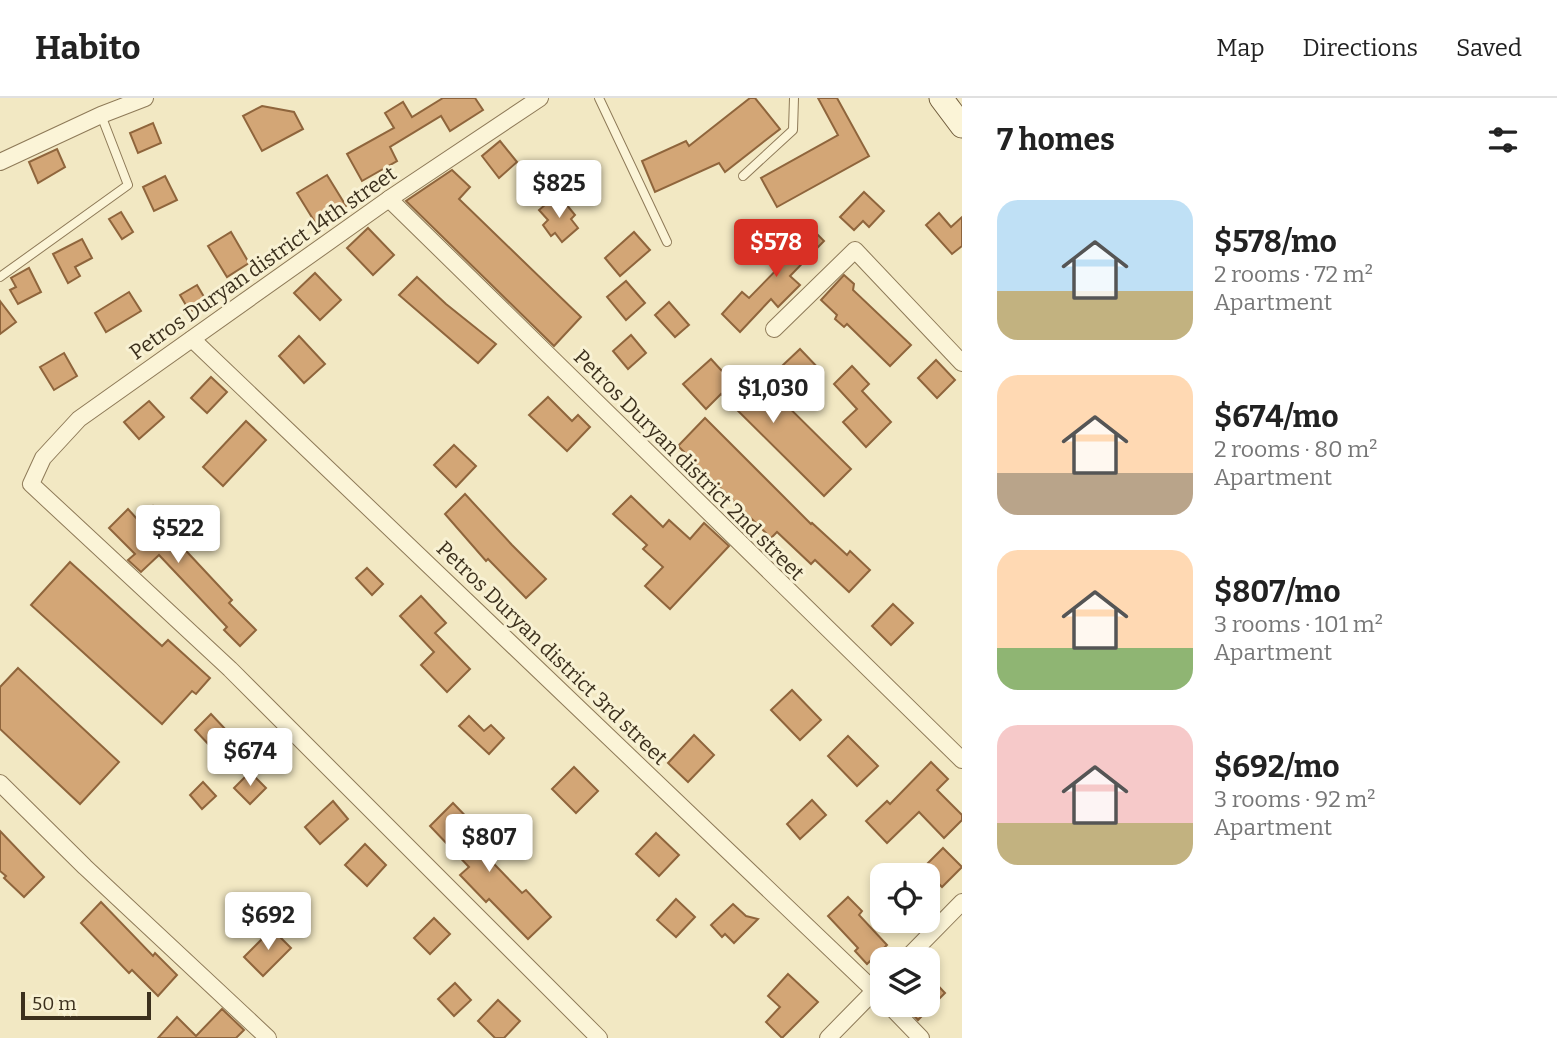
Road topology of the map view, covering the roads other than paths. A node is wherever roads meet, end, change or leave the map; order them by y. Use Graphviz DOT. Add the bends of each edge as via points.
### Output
graph roads {
  1 [pos="145,98"];
  2 [pos="540,98"];
  3 [pos="599,98"];
  4 [pos="793,98"];
  5 [pos="941,98"];
  6 [pos="101,115"];
  7 [pos="962,126"];
  8 [pos="0,162"];
  9 [pos="743,176"];
  10 [pos="389,199"];
  11 [pos="667,242"];
  12 [pos="0,277"];
  13 [pos="774,329"];
  14 [pos="192,339"];
  15 [pos="962,363"];
  16 [pos="962,761"];
  17 [pos="0,783"];
  18 [pos="962,902"];
  19 [pos="918,947"];
  20 [pos="870,982"];
  21 [pos="870,999"];
  22 [pos="901,1017"];
  23 [pos="268,1038"];
  24 [pos="599,1038"];
  25 [pos="828,1038"];
  26 [pos="921,1038"];
  1 -- 6 [label="street"];
  2 -- 10 [label="street, Petros Duryan district 14th street"];
  3 -- 11 [label="lane"];
  4 -- 9 [label="lane" via="793,130"];
  5 -- 7 [label="main road"];
  6 -- 8 [label="street"];
  6 -- 12 [label="lane" via="128,185"];
  10 -- 14 [label="street, Petros Duryan district 14th street"];
  10 -- 16 [label="street, Petros Duryan district 2nd street"];
  13 -- 15 [label="street" via="855,250"];
  14 -- 20 [label="street, Petros Duryan district 3rd street"];
  14 -- 24 [label="street, Petros Duryan district 14th street" via="79,419 43,458 31,484 230,669"];
  17 -- 23 [label="street"];
  18 -- 19 [label="street"];
  21 -- 25 [label="street"];
  22 -- 26 [label="street"];
}
